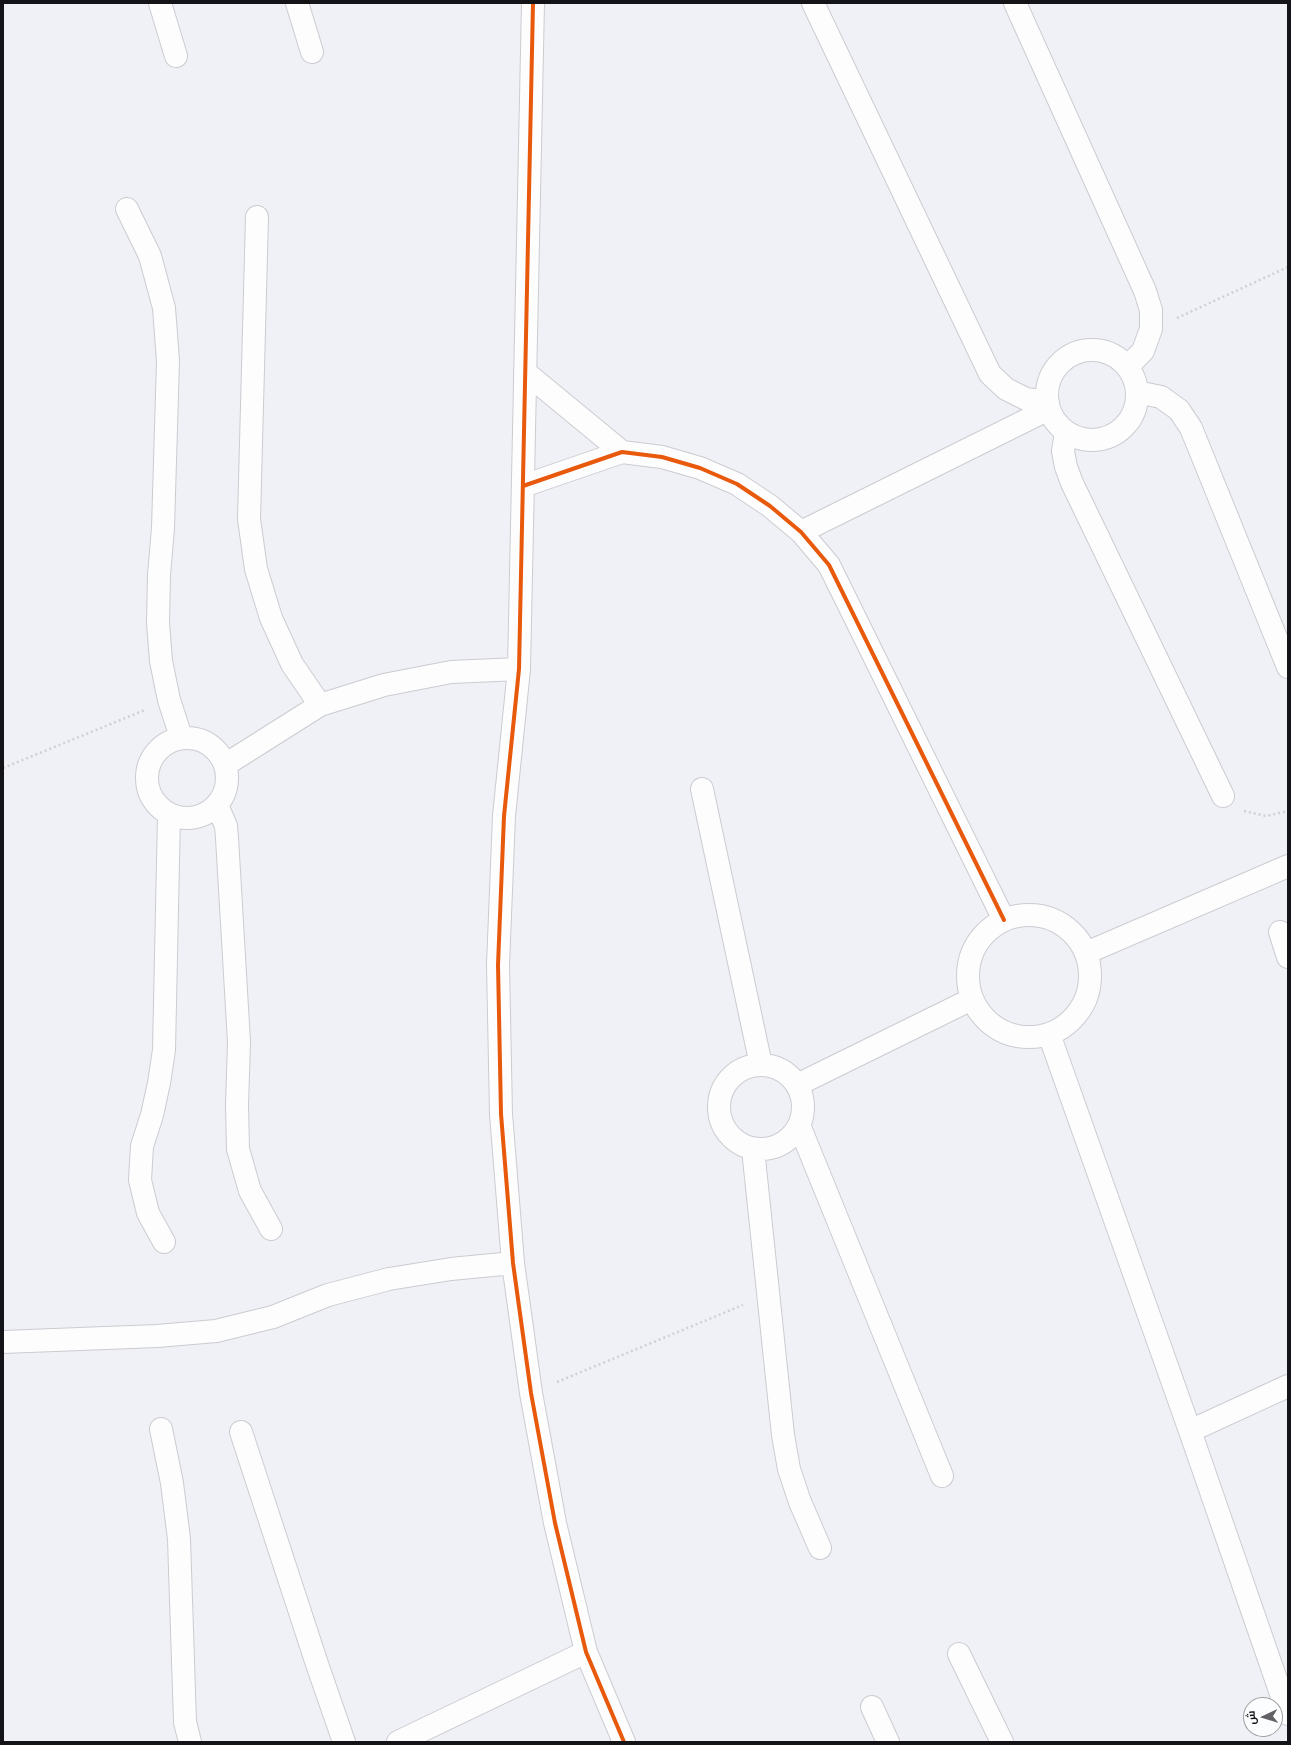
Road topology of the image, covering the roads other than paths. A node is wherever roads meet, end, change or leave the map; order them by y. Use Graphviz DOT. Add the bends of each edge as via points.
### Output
graph roads {
  1 [pos="160,3"];
  2 [pos="298,3"];
  3 [pos="533,3"];
  4 [pos="813,3"];
  5 [pos="1015,3"];
  6 [pos="312,52"];
  7 [pos="176,56"];
  8 [pos="127,209"];
  9 [pos="257,217"];
  10 [pos="1127,367"];
  11 [pos="525,372"];
  12 [pos="1137,392"];
  13 [pos="1048,405"];
  14 [pos="1066,432"];
  15 [pos="622,452"];
  16 [pos="523,486"];
  17 [pos="801,532"];
  18 [pos="1288,667"];
  19 [pos="519,669"];
  20 [pos="320,705"];
  21 [pos="181,737"];
  22 [pos="225,765"];
  23 [pos="702,789"];
  24 [pos="1223,796"];
  25 [pos="217,805"];
  26 [pos="169,815"];
  27 [pos="1288,866"];
  28 [pos="1004,920"];
  29 [pos="1280,932"];
  30 [pos="1086,953"];
  31 [pos="1288,957"];
  32 [pos="972,999"];
  33 [pos="1048,1034"];
  34 [pos="761,1065"];
  35 [pos="797,1085"];
  36 [pos="799,1125"];
  37 [pos="753,1149"];
  38 [pos="271,1230"];
  39 [pos="164,1242"];
  40 [pos="513,1264"];
  41 [pos="3,1342"];
  42 [pos="1288,1386"];
  43 [pos="161,1429"];
  44 [pos="1190,1431"];
  45 [pos="241,1432"];
  46 [pos="942,1476"];
  47 [pos="820,1548"];
  48 [pos="586,1652"];
  49 [pos="959,1654"];
  50 [pos="872,1707"];
  51 [pos="1288,1714"];
  52 [pos="190,1742"];
  53 [pos="344,1742"];
  54 [pos="398,1742"];
  55 [pos="624,1742"];
  56 [pos="888,1742"];
  57 [pos="1002,1742"];
  1 -- 7 [label="street"];
  2 -- 6 [label="street"];
  3 -- 11 [label="street"];
  4 -- 13 [label="street" via="990,374 1006,389 1026,399"];
  5 -- 10 [label="street" via="1145,291 1151,310 1151,330 1143,351"];
  8 -- 21 [label="street" via="150,256 164,308 168,361 158,623 161,661 169,700"];
  9 -- 20 [label="street" via="250,519 256,569 271,618 292,664"];
  10 -- 12 [label="street" via="1135,379"];
  10 -- 13 [label="street" via="1117,357 1104,351 1074,353 1062,361 1052,373 1048,388"];
  11 -- 15 [label="street"];
  11 -- 16 [label="street"];
  12 -- 14 [label="street" via="1135,409 1127,424 1114,434 1098,440 1082,439"];
  12 -- 18 [label="street" via="1162,397 1179,410 1191,428"];
  13 -- 14 [label="street" via="1056,422"];
  13 -- 17 [label="street"];
  14 -- 24 [label="street" via="1063,451 1068,472"];
  15 -- 16 [label="street"];
  15 -- 17 [label="street" via="662,457 700,468 737,484 770,506"];
  16 -- 19 [label="street"];
  17 -- 28 [label="street" via="829,565"];
  19 -- 20 [label="street" via="451,672 384,685"];
  19 -- 40 [label="street" via="504,816 498,965 501,1114"];
  20 -- 22 [label="street"];
  21 -- 22 [label="street" via="203,740 213,746"];
  21 -- 26 [label="street" via="158,749 147,772 147,785 151,797"];
  22 -- 25 [label="street" via="227,786"];
  23 -- 34 [label="street"];
  25 -- 26 [label="street" via="207,813 194,818"];
  25 -- 38 [label="street" via="226,826 227,838 239,1042 238,1149 250,1191"];
  26 -- 39 [label="street" via="164,1050 152,1115 142,1146 140,1180 148,1213"];
  27 -- 30 [label="street"];
  28 -- 30 [label="street" via="1022,914 1048,918 1060,923 1076,936"];
  28 -- 32 [label="street" via="979,939 968,968"];
  29 -- 31 [label="street"];
  30 -- 33 [label="street" via="1090,977 1085,1002 1070,1022"];
  32 -- 33 [label="street" via="984,1019 1004,1032 1026,1038"];
  32 -- 35 [label="street"];
  33 -- 44 [label="street"];
  34 -- 35 [label="street" via="781,1070"];
  34 -- 37 [label="street" via="743,1068 729,1079 721,1094 719,1112 725,1129 736,1142"];
  35 -- 36 [label="street" via="803,1104"];
  36 -- 37 [label="street" via="788,1140 772,1148"];
  36 -- 46 [label="street"];
  37 -- 47 [label="street" via="783,1435 789,1469"];
  40 -- 41 [label="street" via="451,1269 389,1280 328,1295 273,1317 216,1330 157,1336"];
  40 -- 48 [label="street" via="531,1393 555,1524"];
  42 -- 44 [label="street"];
  43 -- 52 [label="street" via="172,1483 179,1540 185,1722"];
  44 -- 51 [label="street"];
  45 -- 53 [label="street"];
  48 -- 54 [label="street"];
  48 -- 55 [label="street"];
  49 -- 57 [label="street"];
  50 -- 56 [label="street"];
}
